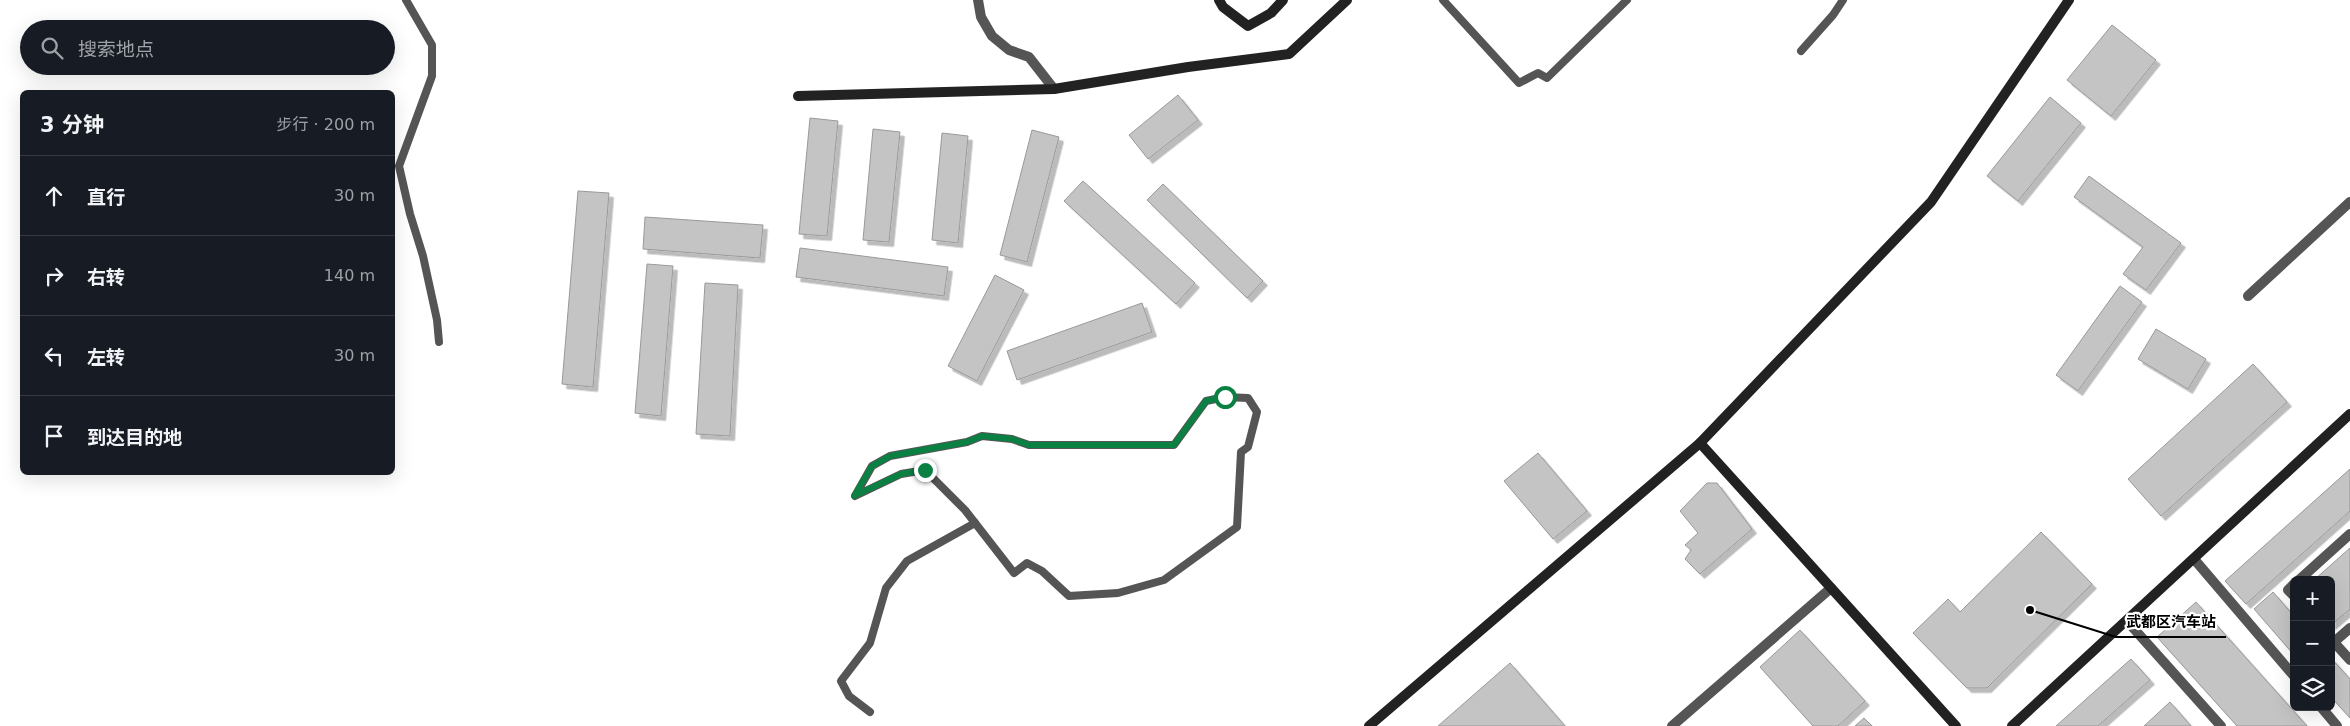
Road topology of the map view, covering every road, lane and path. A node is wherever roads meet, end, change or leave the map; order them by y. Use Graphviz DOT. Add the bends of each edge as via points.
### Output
graph roads {
  1 [pos="406,0"];
  2 [pos="978,0"];
  3 [pos="1219,0"];
  4 [pos="1283,0"];
  5 [pos="1347,0"];
  6 [pos="1444,0"];
  7 [pos="1628,0"];
  8 [pos="1843,0"];
  9 [pos="2069,0"];
  10 [pos="1801,51"];
  11 [pos="1054,90"];
  12 [pos="798,96"];
  13 [pos="2350,202"];
  14 [pos="2248,296"];
  15 [pos="439,342"];
  16 [pos="2350,414"];
  17 [pos="1700,443"];
  18 [pos="975,523"];
  19 [pos="2350,534"];
  20 [pos="2194,559"];
  21 [pos="2303,576"];
  22 [pos="1831,588"];
  23 [pos="2127,621"];
  24 [pos="2350,628"];
  25 [pos="2335,639"];
  26 [pos="2335,643"];
  27 [pos="2350,660"];
  28 [pos="2290,671"];
  29 [pos="2324,711"];
  30 [pos="870,712"];
  31 [pos="1369,726"];
  32 [pos="1672,726"];
  33 [pos="1956,726"];
  34 [pos="2012,726"];
  35 [pos="2221,726"];
  36 [pos="2337,726"];
  1 -- 15 [label="lane" via="432,45 432,76 399,166 423,256"];
  2 -- 11 [label="street" via="981,17 992,36 1008,50 1029,58"];
  3 -- 4 [label="street" via="1222,7 1248,26 1271,13"];
  5 -- 11 [label="street" via="1289,54"];
  6 -- 7 [label="lane" via="1519,83 1538,73 1547,78"];
  8 -- 10 [label="lane"];
  9 -- 17 [label="street" via="1931,202"];
  11 -- 12 [label="street"];
  13 -- 14 [label="street"];
  16 -- 20 [label="street"];
  17 -- 22 [label="street"];
  17 -- 31 [label="street"];
  18 -- 18 [label="lane" via="925,470 901,474 854,496 872,466 890,456 967,442 982,436 1012,439 1029,445 1174,445 1206,401 1225,397 1248,398 1257,412 1248,447 1241,452 1237,527 1164,580 1118,593 1069,596 1042,571 1026,563 1014,573"];
  18 -- 30 [label="lane" via="906,561 886,588 870,644 841,681 849,696"];
  19 -- 21 [label="street"];
  20 -- 23 [label="street"];
  20 -- 28 [label="street"];
  22 -- 32 [label="street"];
  22 -- 33 [label="street"];
  23 -- 34 [label="street"];
  23 -- 35 [label="street"];
  24 -- 25 [label="street"];
  26 -- 27 [label="street"];
  29 -- 36 [label="street"];
}
